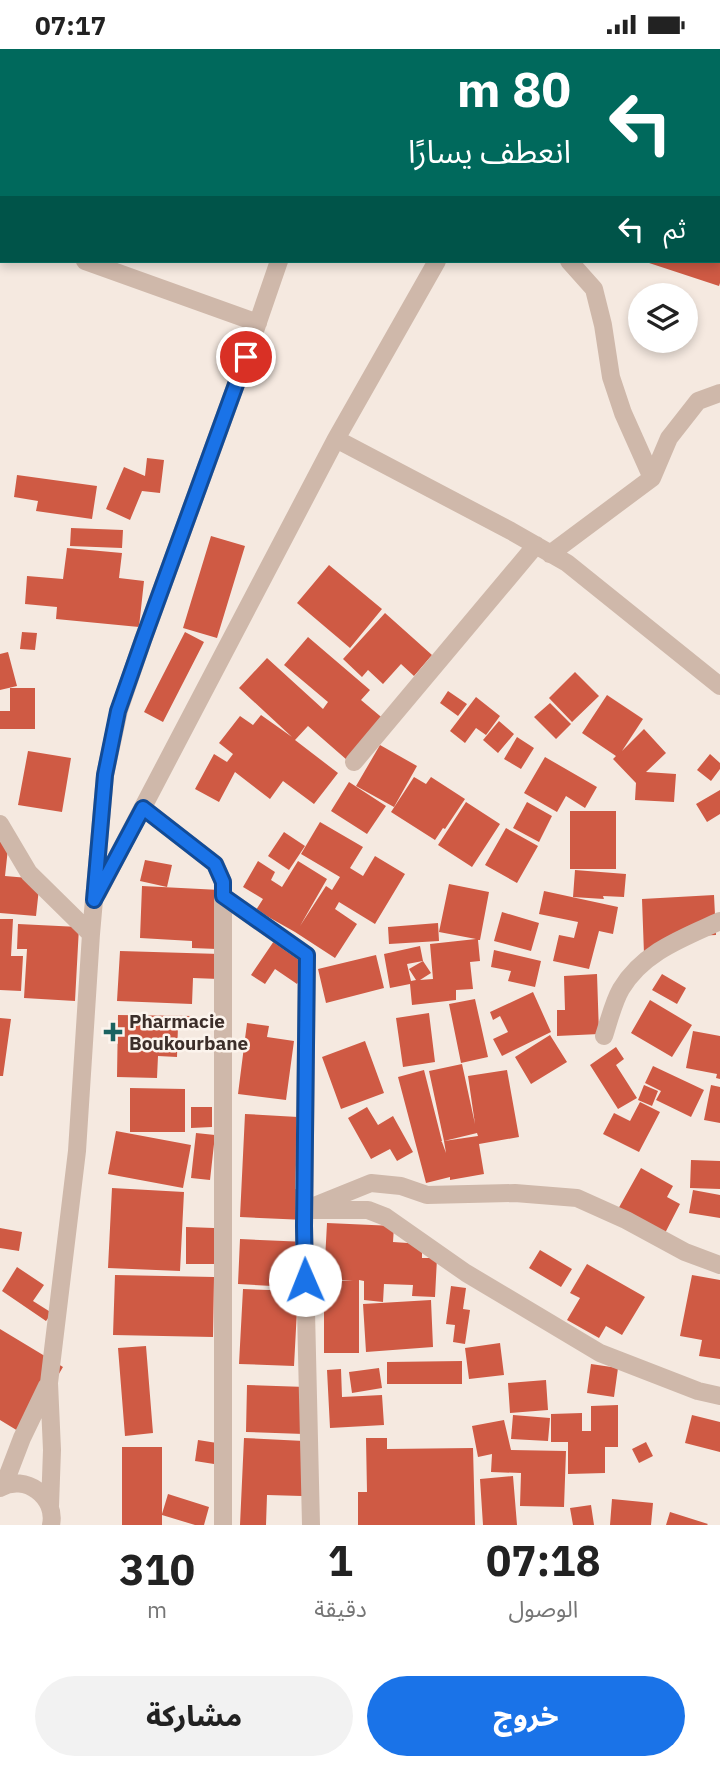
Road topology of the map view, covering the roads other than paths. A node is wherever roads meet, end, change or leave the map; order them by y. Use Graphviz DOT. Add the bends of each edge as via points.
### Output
graph roads {
  1 [pos="91,263"];
  2 [pos="278,263"];
  3 [pos="436,263"];
  4 [pos="571,263"];
  5 [pos="258,323"];
  6 [pos="720,393"];
  7 [pos="336,439"];
  8 [pos="652,478"];
  9 [pos="543,550"];
  10 [pos="720,687"];
  11 [pos="354,762"];
  12 [pos="143,808"];
  13 [pos="0,824"];
  14 [pos="223,896"];
  15 [pos="94,900"];
  16 [pos="720,921"];
  17 [pos="91,934"];
  18 [pos="604,1036"];
  19 [pos="304,1210"];
  20 [pos="720,1265"];
  21 [pos="48,1383"];
  22 [pos="720,1396"];
  23 [pos="2,1487"];
  24 [pos="50,1506"];
  25 [pos="51,1525"];
  26 [pos="223,1525"];
  27 [pos="311,1525"];
  1 -- 5 [label="street"];
  2 -- 5 [label="street"];
  3 -- 7 [label="street"];
  4 -- 8 [label="street" via="594,289 611,377"];
  5 -- 15 [label="street" via="118,711 105,775"];
  6 -- 8 [label="street" via="698,401 669,438"];
  7 -- 9 [label="street"];
  7 -- 12 [label="street"];
  8 -- 9 [label="street"];
  9 -- 10 [label="street" via="567,563"];
  9 -- 11 [label="street"];
  12 -- 14 [label="street" via="215,864"];
  12 -- 15 [label="street"];
  13 -- 17 [label="street" via="29,873"];
  14 -- 19 [label="street" via="307,955"];
  14 -- 26 [label="street"];
  15 -- 17 [label="street"];
  16 -- 18 [label="street" via="643,961 621,990"];
  17 -- 21 [label="street" via="77,1151"];
  19 -- 20 [label="street" via="371,1183 427,1195 516,1193 576,1198"];
  19 -- 22 [label="street" via="368,1210 386,1217 466,1273 600,1353"];
  19 -- 27 [label="street"];
  21 -- 23 [label="street"];
  21 -- 24 [label="street"];
  23 -- 24 [label="street" via="32,1486"];
  24 -- 25 [label="street"];
}
